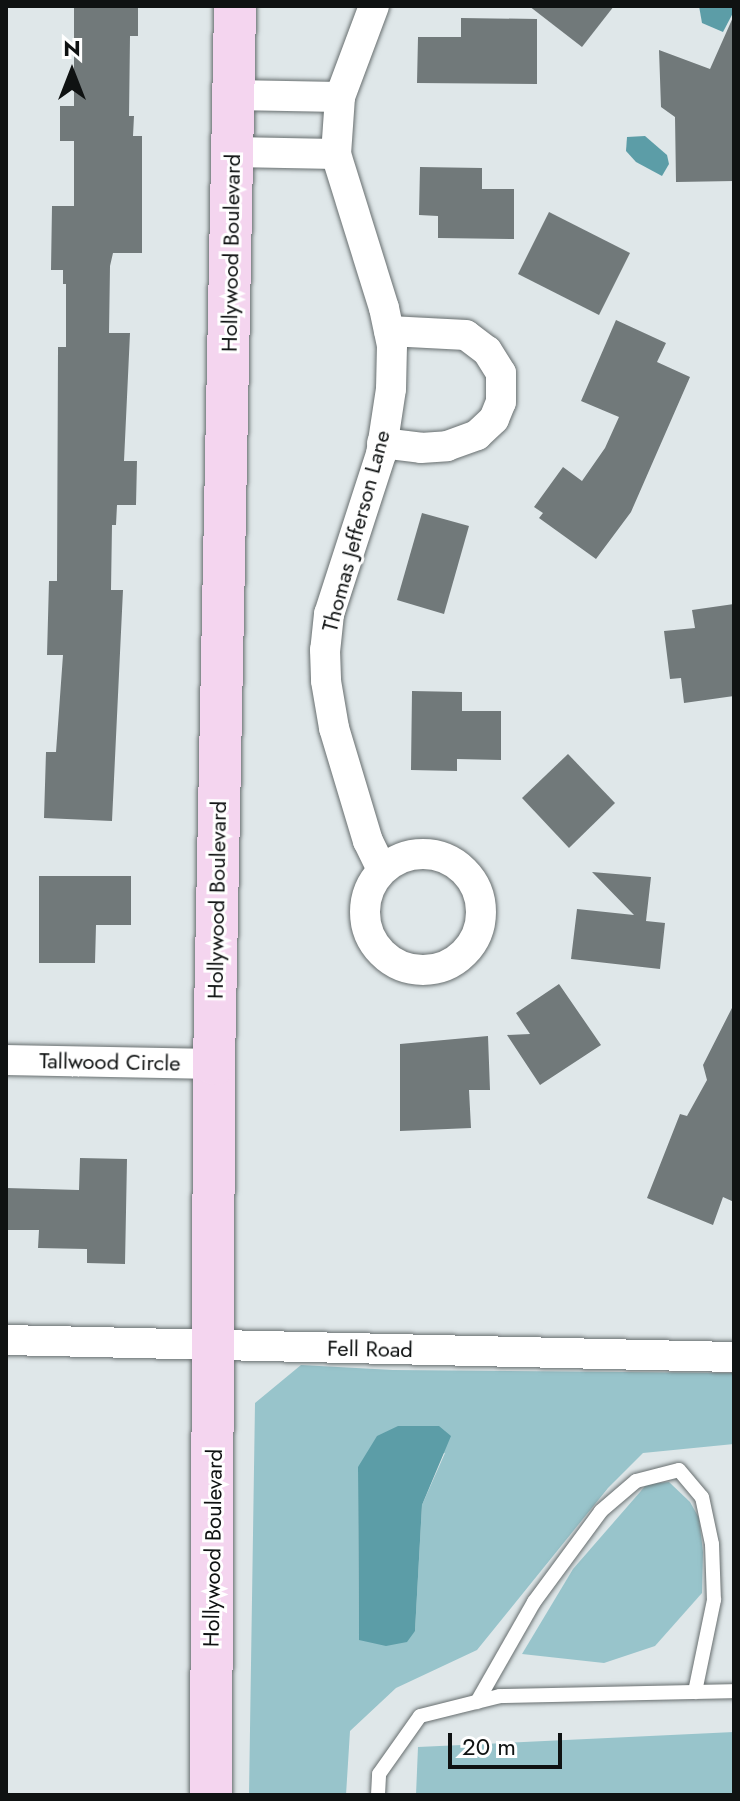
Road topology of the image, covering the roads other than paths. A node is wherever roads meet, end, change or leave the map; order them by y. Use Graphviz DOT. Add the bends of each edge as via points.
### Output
graph roads {
  1 [pos="235,6"];
  2 [pos="374,6"];
  3 [pos="233,95"];
  4 [pos="340,97"];
  5 [pos="233,152"];
  6 [pos="336,154"];
  7 [pos="389,331"];
  8 [pos="382,443"];
  9 [pos="382,870"];
  10 [pos="6,1060"];
  11 [pos="214,1064"];
  12 [pos="6,1340"];
  13 [pos="215,1346"];
  14 [pos="734,1357"];
  15 [pos="734,1691"];
  16 [pos="695,1692"];
  17 [pos="477,1702"];
  18 [pos="211,1795"];
  19 [pos="378,1795"];
  1 -- 3 [label="street, Hollywood Boulevard"];
  2 -- 4 [label="street, Thomas Jefferson Lane"];
  3 -- 4 [label="street"];
  3 -- 5 [label="street, Hollywood Boulevard"];
  4 -- 6 [label="street, Thomas Jefferson Lane"];
  5 -- 6 [label="street"];
  5 -- 11 [label="street, Hollywood Boulevard"];
  6 -- 7 [label="street, Thomas Jefferson Lane"];
  7 -- 8 [label="street, Thomas Jefferson Lane" via="391,389"];
  7 -- 8 [label="street" via="466,335 487,351 501,373 501,402 494,419 477,435 447,446"];
  8 -- 9 [label="street, Thomas Jefferson Lane" via="332,601 325,650 334,728"];
  10 -- 11 [label="street, Tallwood Circle"];
  11 -- 13 [label="street, Hollywood Boulevard"];
  12 -- 13 [label="street, Fell Road"];
  13 -- 14 [label="street, Fell Road"];
  13 -- 18 [label="street, Hollywood Boulevard"];
  15 -- 16 [label="lane"];
  16 -- 17 [label="lane" via="500,1696"];
  16 -- 17 [label="lane" via="714,1600 712,1544 702,1497 679,1470 636,1481 601,1511 534,1602"];
  17 -- 19 [label="lane" via="420,1716 379,1774"];
}
